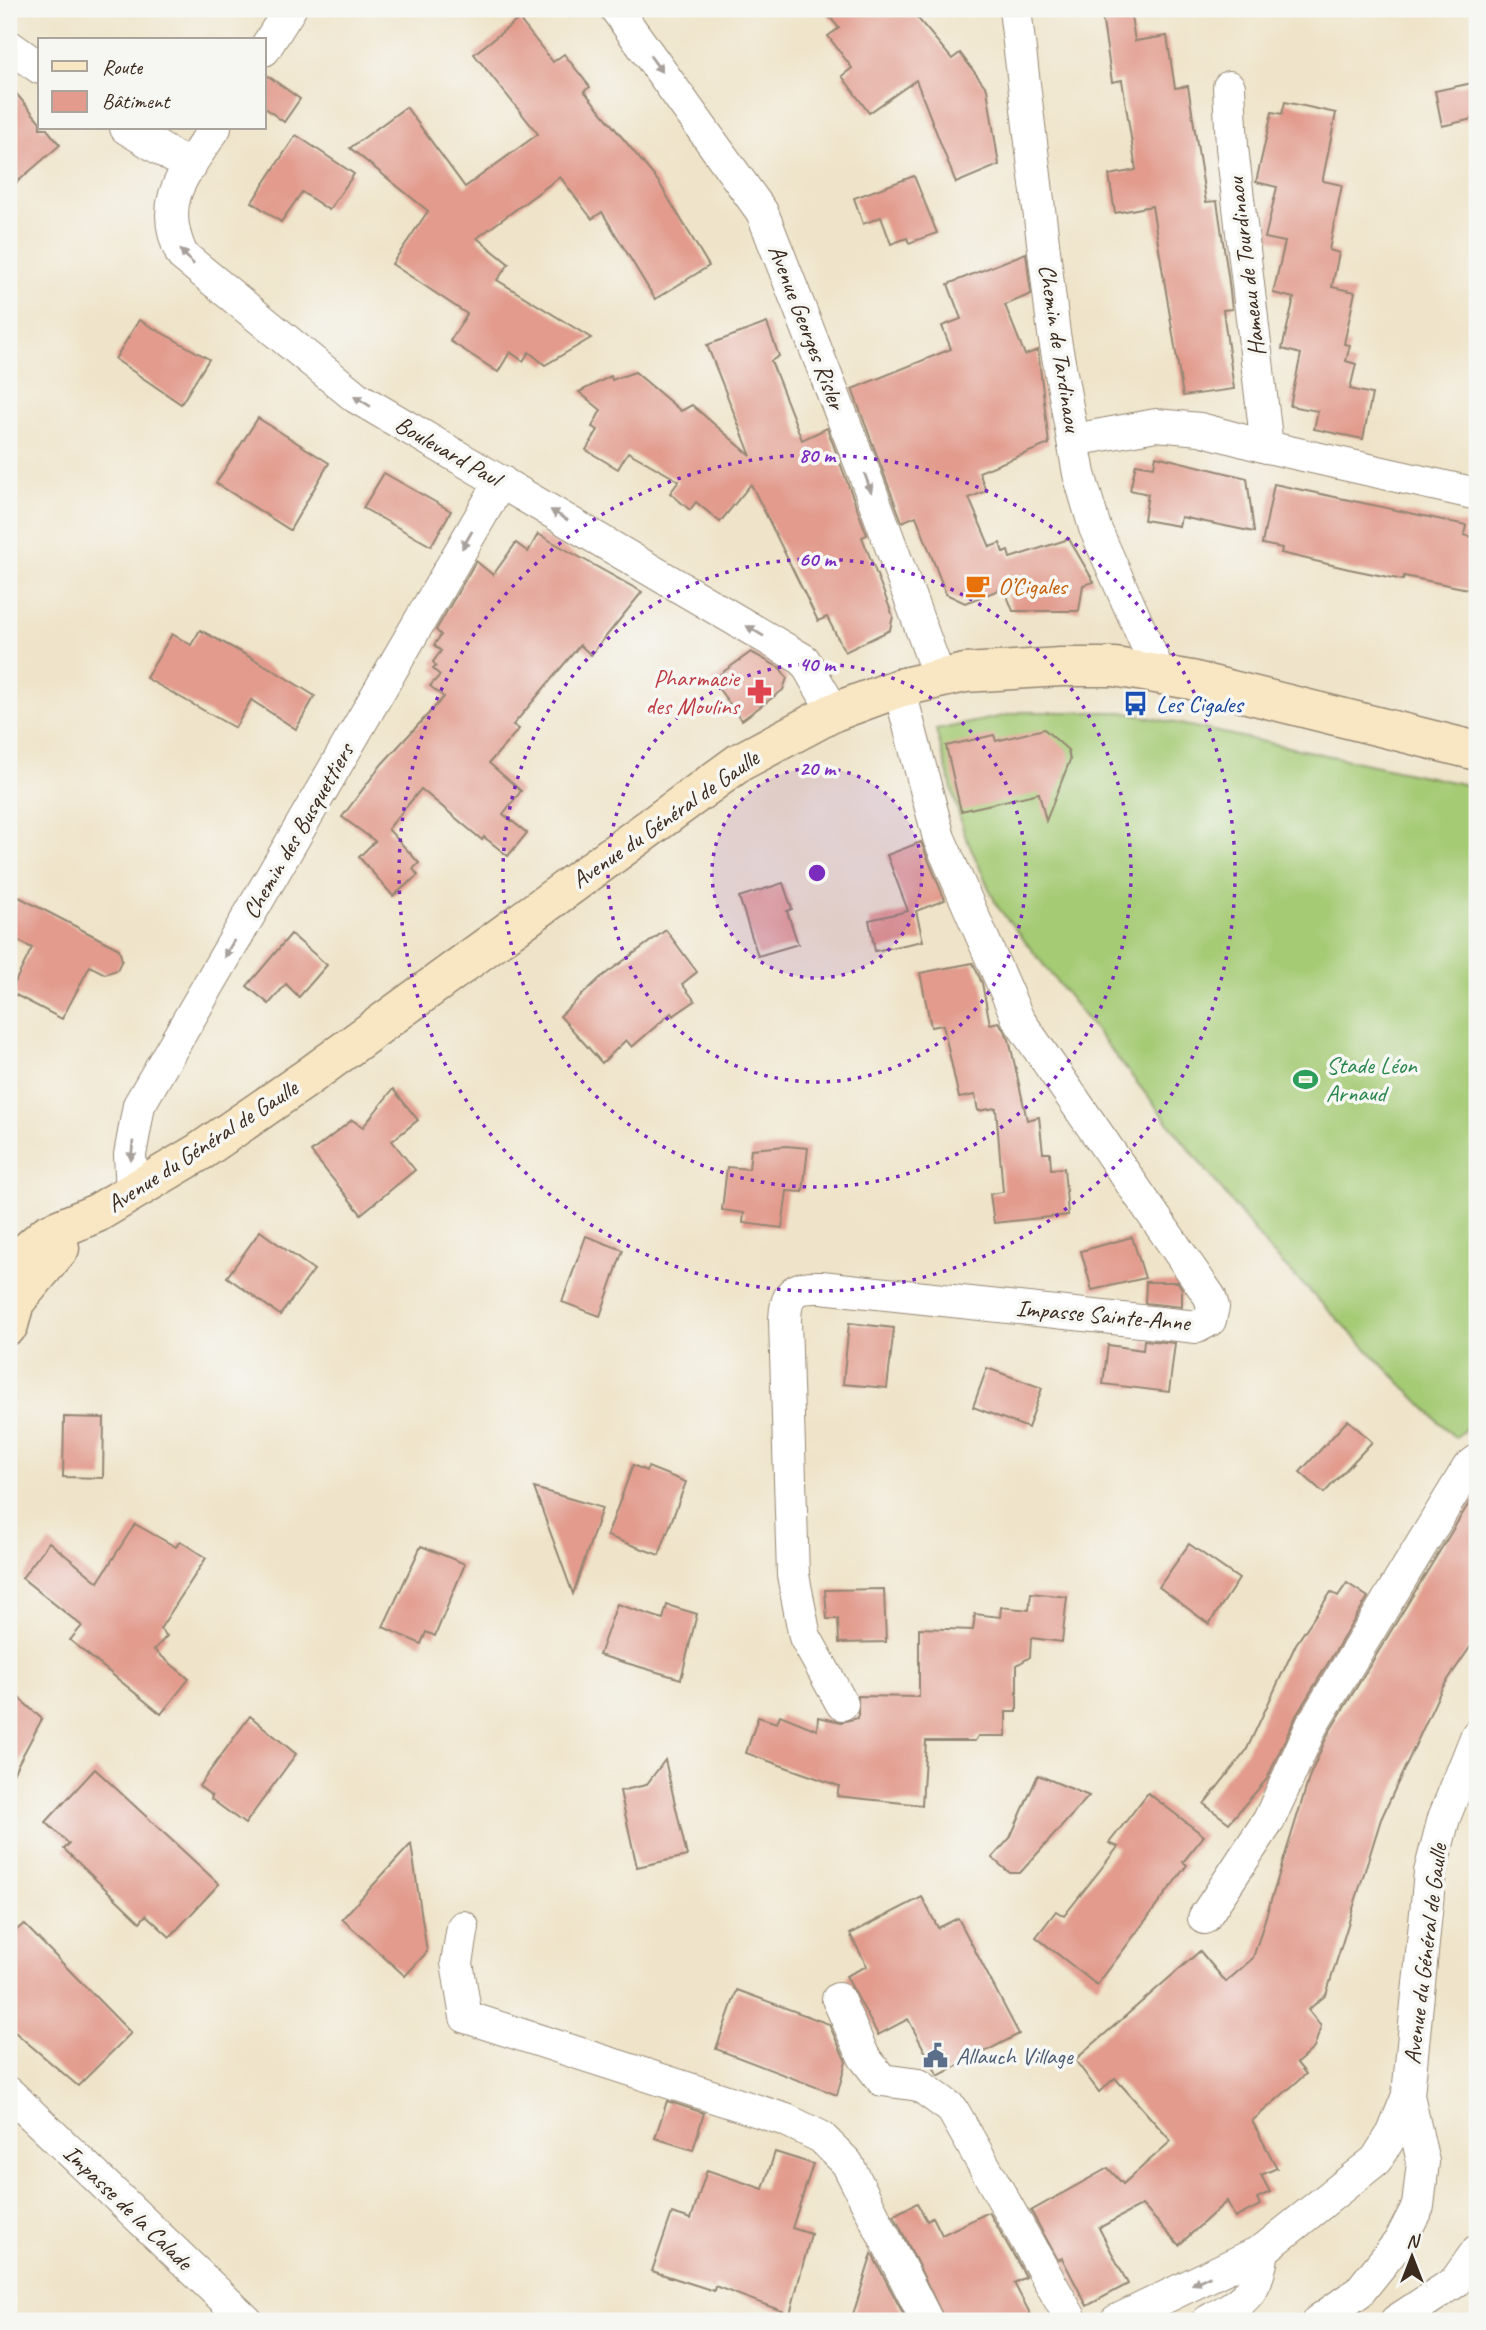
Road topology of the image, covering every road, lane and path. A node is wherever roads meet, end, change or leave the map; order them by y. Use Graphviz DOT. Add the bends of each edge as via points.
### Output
graph roads {
  1 [pos="290,9"];
  2 [pos="617,9"];
  3 [pos="1015,9"];
  4 [pos="9,46"];
  5 [pos="266,47"];
  6 [pos="38,67"];
  7 [pos="1229,87"];
  8 [pos="130,130"];
  9 [pos="214,130"];
  10 [pos="190,167"];
  11 [pos="1074,440"];
  12 [pos="1267,447"];
  13 [pos="501,481"];
  14 [pos="1477,494"];
  15 [pos="1159,674"];
  16 [pos="939,677"];
  17 [pos="899,688"];
  18 [pos="834,712"];
  19 [pos="1477,751"];
  20 [pos="132,1192"];
  21 [pos="97,1213"];
  22 [pos="9,1267"];
  23 [pos="9,1325"];
  24 [pos="1477,1461"];
  25 [pos="842,1704"];
  26 [pos="1477,1735"];
  27 [pos="1204,1918"];
  28 [pos="463,1927"];
  29 [pos="838,1999"];
  30 [pos="9,2093"];
  31 [pos="1408,2095"];
  32 [pos="1262,2250"];
  33 [pos="1477,2251"];
  34 [pos="247,2321"];
  35 [pos="927,2321"];
  36 [pos="1072,2321"];
  37 [pos="1116,2321"];
  38 [pos="1208,2321"];
  39 [pos="1318,2321"];
  40 [pos="1396,2321"];
  1 -- 5 [label="street"];
  2 -- 16 [label="street, Avenue Georges Risler, one-way" via="762,212"];
  3 -- 11 [label="street, Chemin de Tardinaou" via="1054,334"];
  4 -- 6 [label="street"];
  7 -- 12 [label="street, Hameau de Tourdinaou" via="1231,147"];
  8 -- 10 [label="street"];
  9 -- 10 [label="street, Boulevard Paul"];
  13 -- 10 [label="street, Boulevard Paul, one-way" via="356,397 182,255 173,236 170,211 176,189"];
  11 -- 12 [label="street" via="1156,425 1200,429"];
  11 -- 15 [label="street, Chemin de Tardinaou" via="1095,528"];
  12 -- 14 [label="street"];
  18 -- 13 [label="street, Boulevard Paul, one-way" via="804,660"];
  13 -- 20 [label="street, Chemin des Busquettiers, one-way" via="139,1105 130,1155"];
  15 -- 16 [label="main road, Avenue du Général de Gaulle" via="1115,667 1061,667"];
  15 -- 19 [label="main road, Avenue du Général de Gaulle"];
  16 -- 17 [label="main road, Avenue du Général de Gaulle"];
  17 -- 18 [label="main road, Avenue du Général de Gaulle"];
  17 -- 25 [label="street, Impasse Sainte-Anne" via="939,838 1018,1019 1213,1307 1209,1320 1197,1326 821,1287 804,1286 790,1293 785,1301 785,1321 793,1575 805,1637"];
  18 -- 20 [label="main road, Avenue du Général de Gaulle" via="740,762 304,1080"];
  20 -- 21 [label="main road, Avenue du Général de Gaulle"];
  21 -- 22 [label="main road, Avenue du Général de Gaulle" via="47,1234"];
  21 -- 23 [label="main road, Avenue du Général de Gaulle" via="46,1262 15,1302"];
  24 -- 27 [label="street" via="1468,1468 1312,1725 1269,1820"];
  26 -- 31 [label="street, Avenue du Général de Gaulle" via="1444,1818 1430,1872"];
  28 -- 35 [label="street" via="457,1963 466,2017 786,2120 821,2137 847,2163"];
  29 -- 36 [label="street" via="864,2057 882,2080 919,2085 953,2109"];
  30 -- 34 [label="street, Impasse de la Calade"];
  31 -- 32 [label="street" via="1376,2160"];
  31 -- 39 [label="street" via="1423,2162 1418,2206 1399,2241 1359,2292"];
  32 -- 37 [label="street, one-way"];
  32 -- 38 [label="street" via="1260,2273 1251,2293"];
  33 -- 40 [label="street" via="1455,2282"];
}
